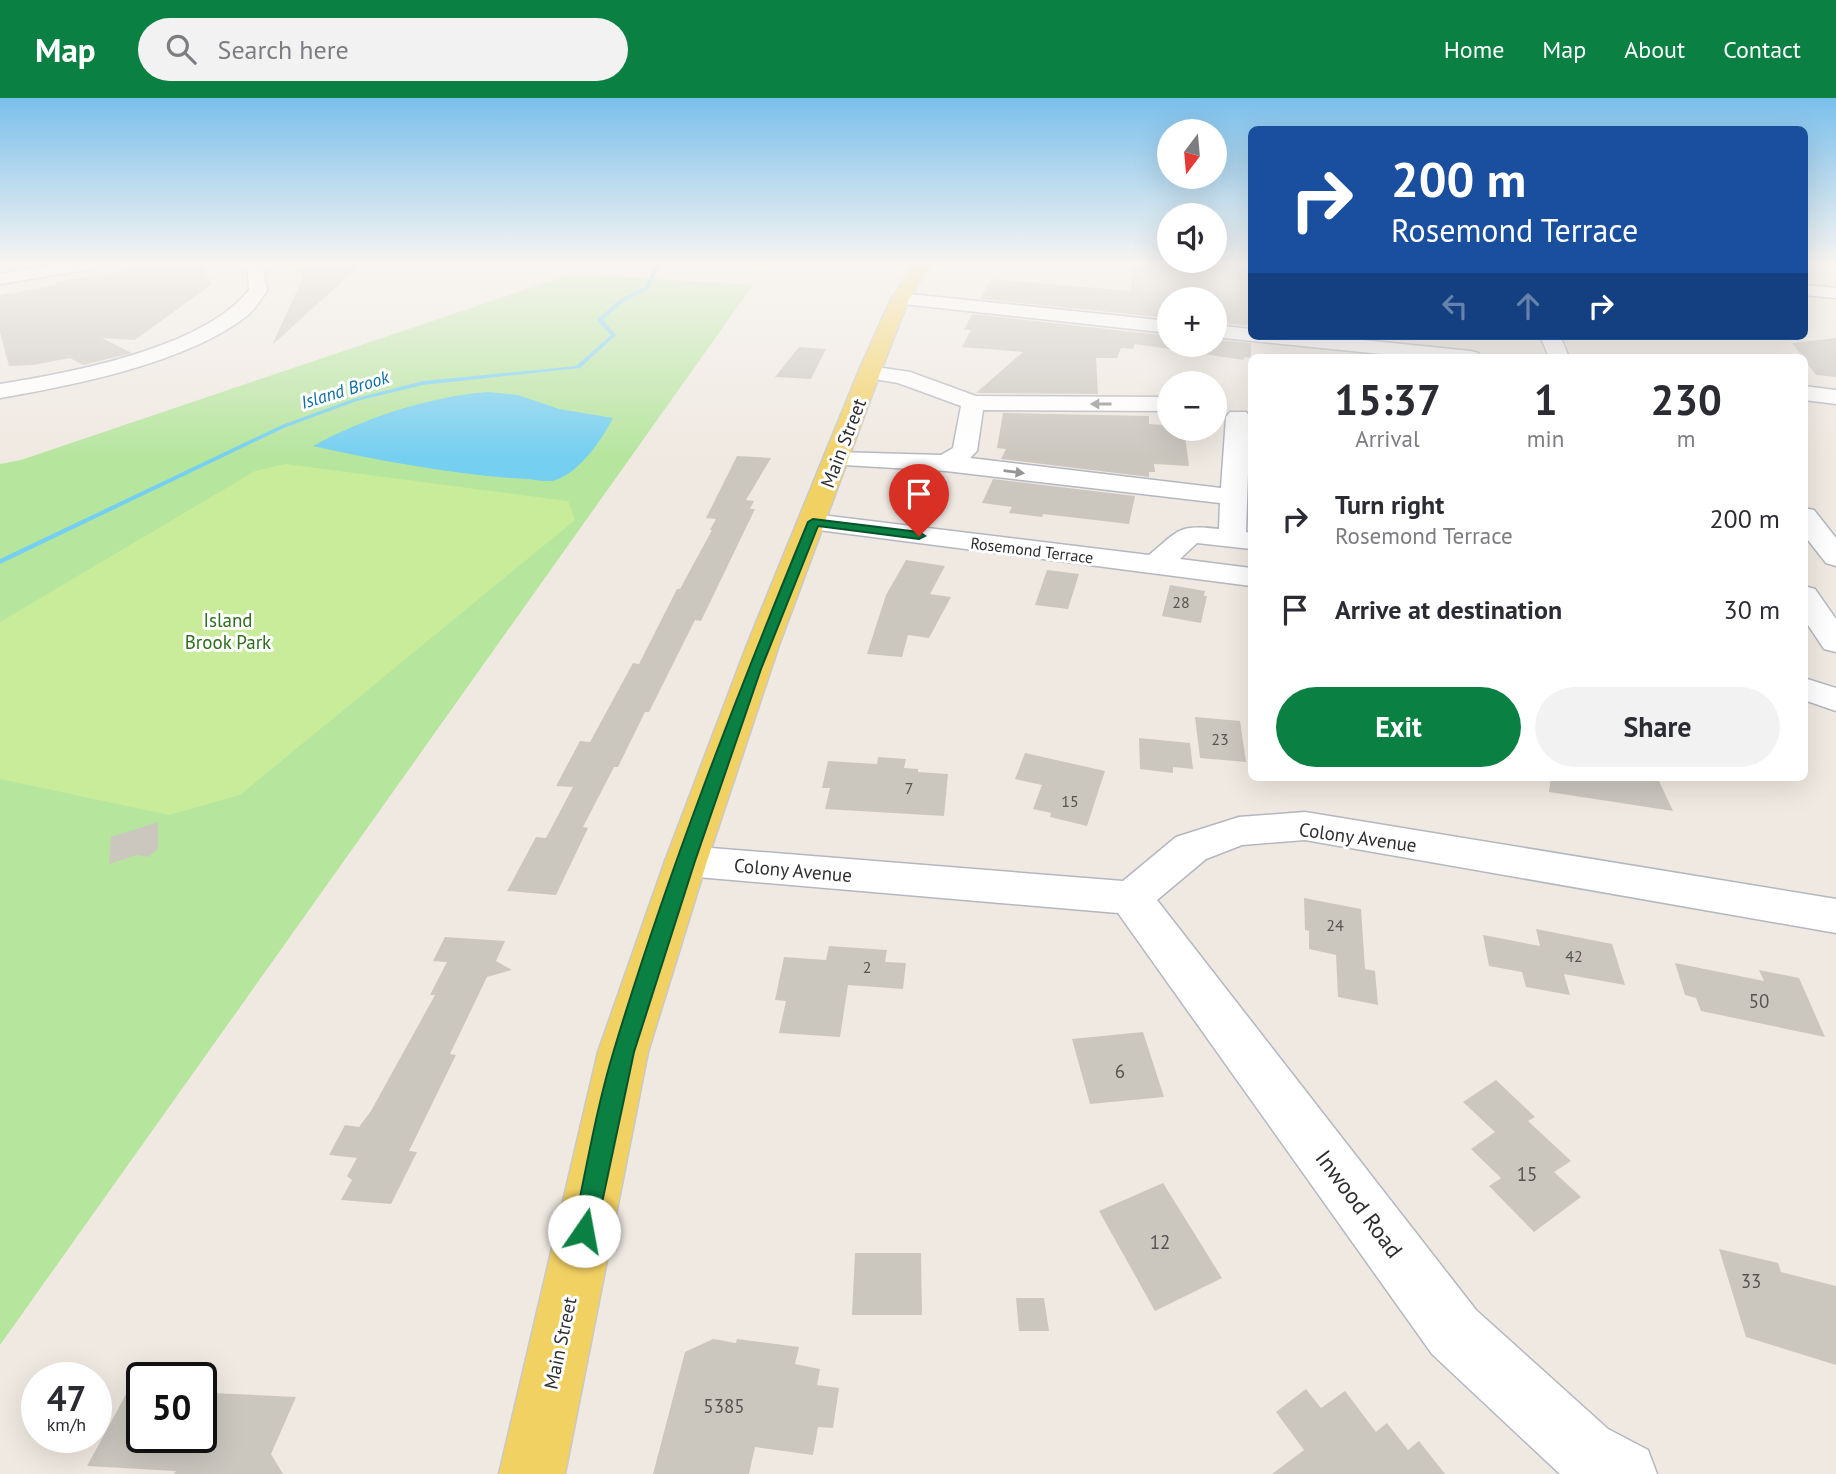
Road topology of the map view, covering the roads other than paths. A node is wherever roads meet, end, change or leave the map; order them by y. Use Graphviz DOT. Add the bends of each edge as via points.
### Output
graph roads {
  1 [pos="214,328"];
  2 [pos="888,328"];
  3 [pos="1227,332"];
  4 [pos="1248,335"];
  5 [pos="1303,340"];
  6 [pos="1441,354"];
  7 [pos="870,372"];
  8 [pos="0,391"];
  9 [pos="1808,394"];
  10 [pos="1836,397"];
  11 [pos="973,403"];
  12 [pos="1157,404"];
  13 [pos="1234,415"];
  14 [pos="836,459"];
  15 [pos="946,463"];
  16 [pos="1234,497"];
  17 [pos="1808,521"];
  18 [pos="813,522"];
  19 [pos="1241,540"];
  20 [pos="1836,557"];
  21 [pos="1156,565"];
  22 [pos="1248,578"];
  23 [pos="1808,601"];
  24 [pos="1836,642"];
  25 [pos="1808,690"];
  26 [pos="1836,700"];
  27 [pos="686,861"];
  28 [pos="1130,898"];
  29 [pos="1836,916"];
  30 [pos="532,1474"];
  31 [pos="1624,1474"];
  1 -- 8 [label="street" via="113,365"];
  2 -- 7 [label="main road, Main Street"];
  3 -- 4 [label="street"];
  5 -- 6 [label="street"];
  7 -- 11 [label="street" via="902,376"];
  7 -- 14 [label="main road, Main Street"];
  9 -- 10 [label="street"];
  12 -- 11 [label="street, one-way"];
  11 -- 15 [label="street" via="965,451"];
  13 -- 16 [label="street"];
  14 -- 15 [label="street"];
  14 -- 18 [label="main road, Main Street"];
  15 -- 16 [label="street, one-way"];
  16 -- 19 [label="street"];
  17 -- 20 [label="street"];
  18 -- 21 [label="street, Rosemond Terrace"];
  18 -- 27 [label="main road, Main Street"];
  19 -- 21 [label="street" via="1191,534"];
  21 -- 22 [label="street, Rosemond Terrace"];
  23 -- 24 [label="street"];
  25 -- 26 [label="street"];
  27 -- 28 [label="street, Colony Avenue"];
  27 -- 30 [label="main road, Main Street" via="623,1052"];
  28 -- 29 [label="street, Colony Avenue" via="1191,848 1239,831 1305,826"];
  28 -- 31 [label="street, Inwood Road" via="1454,1332 1585,1452"];
}
